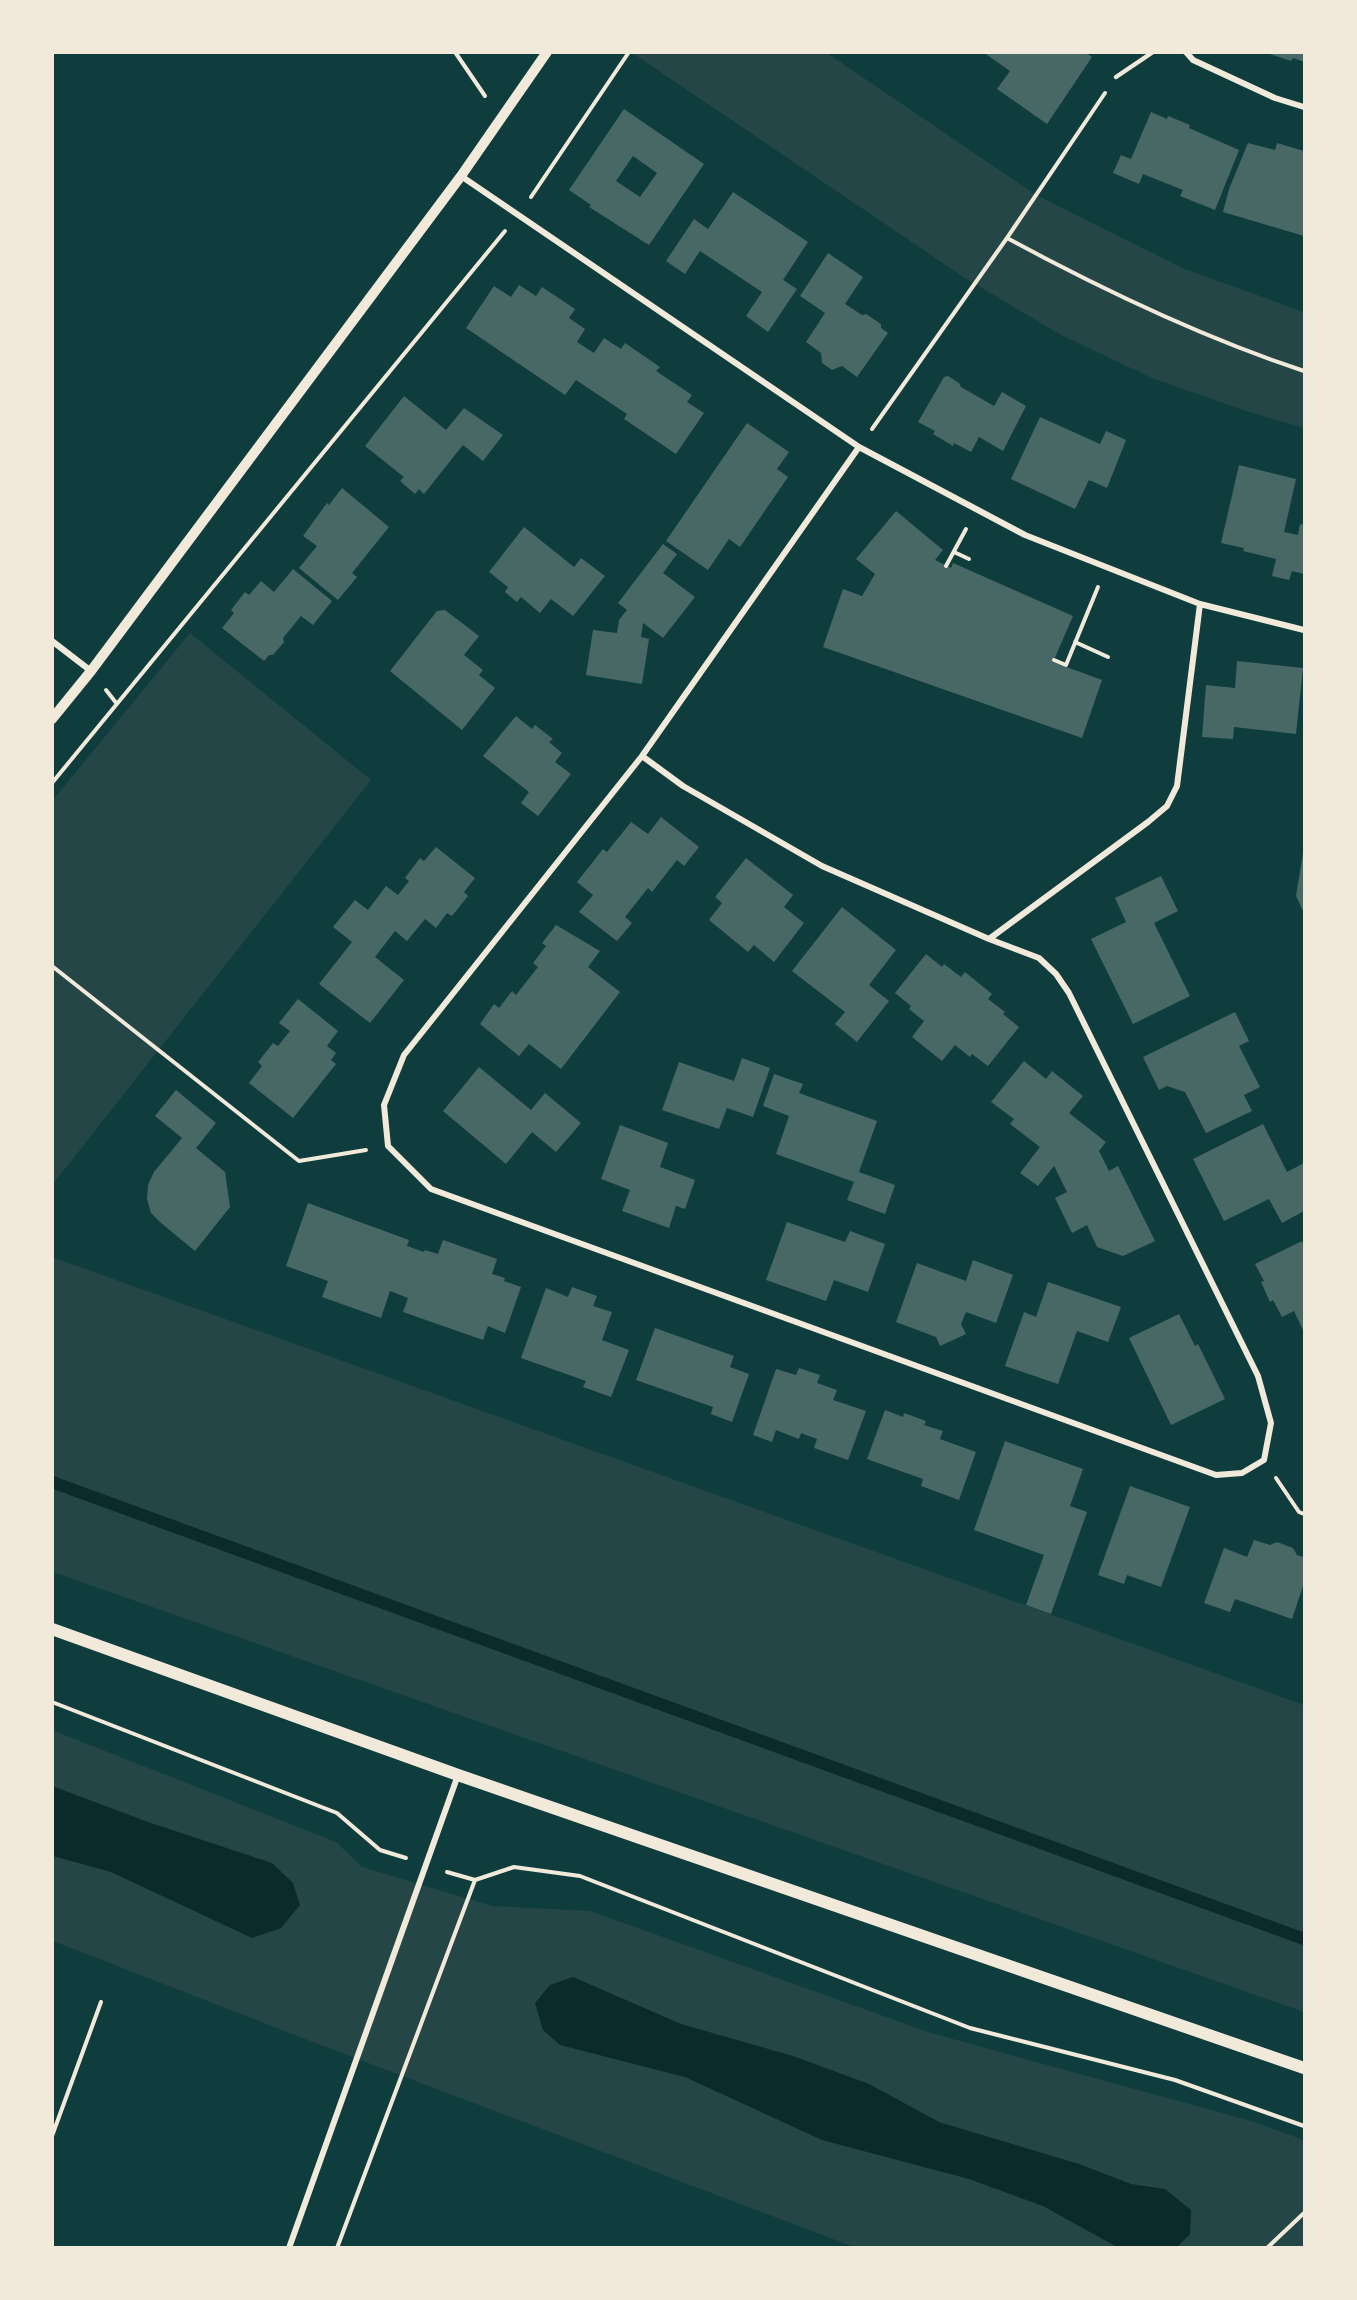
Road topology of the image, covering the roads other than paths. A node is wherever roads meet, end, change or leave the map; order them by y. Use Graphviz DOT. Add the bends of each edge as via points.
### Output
graph roads {
  1 [pos="547,52"];
  2 [pos="1153,52"];
  3 [pos="1186,52"];
  4 [pos="1116,77"];
  5 [pos="1305,107"];
  6 [pos="461,176"];
  7 [pos="859,447"];
  8 [pos="1200,604"];
  9 [pos="1305,630"];
  10 [pos="52,641"];
  11 [pos="91,671"];
  12 [pos="52,719"];
  13 [pos="642,756"];
  14 [pos="989,939"];
  15 [pos="52,1629"];
  16 [pos="458,1775"];
  17 [pos="1305,2068"];
  18 [pos="289,2247"];
  1 -- 6 [label="street"];
  2 -- 4 [label="lane"];
  3 -- 5 [label="street" via="1193,60 1275,98"];
  6 -- 7 [label="street"];
  6 -- 11 [label="street"];
  7 -- 8 [label="street" via="1025,535"];
  7 -- 13 [label="street"];
  8 -- 9 [label="street"];
  8 -- 14 [label="street" via="1178,786 1167,806"];
  10 -- 11 [label="street"];
  11 -- 12 [label="street"];
  13 -- 14 [label="street" via="683,786 822,866"];
  13 -- 14 [label="street" via="404,1055 384,1105 388,1146 430,1189 1216,1474 1242,1473 1264,1460 1271,1423 1258,1376 1069,993 1039,958"];
  15 -- 16 [label="main road"];
  16 -- 17 [label="main road"];
  16 -- 18 [label="street"];
}
